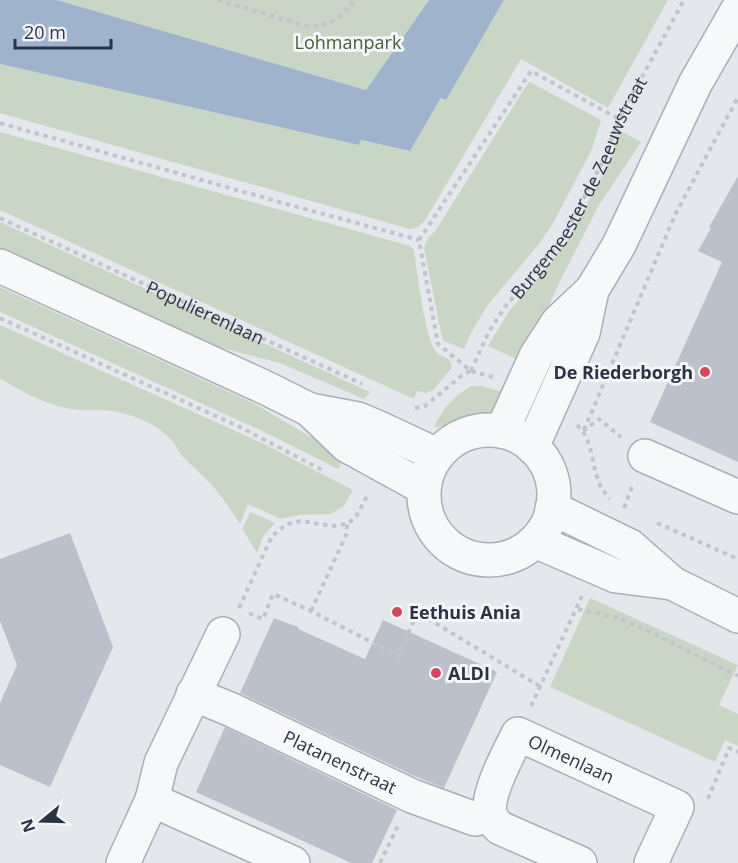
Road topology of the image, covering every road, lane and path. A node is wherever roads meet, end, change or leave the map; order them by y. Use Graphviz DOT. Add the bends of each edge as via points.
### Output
graph roads {
  1 [pos="218,0"];
  2 [pos="355,0"];
  3 [pos="684,0"];
  4 [pos="738,9"];
  5 [pos="738,97"];
  6 [pos="619,118"];
  7 [pos="0,123"];
  8 [pos="0,218"];
  9 [pos="419,240"];
  10 [pos="0,266"];
  11 [pos="592,290"];
  12 [pos="0,318"];
  13 [pos="471,371"];
  14 [pos="367,387"];
  15 [pos="410,407"];
  16 [pos="310,410"];
  17 [pos="501,431"];
  18 [pos="532,447"];
  19 [pos="437,455"];
  20 [pos="645,456"];
  21 [pos="325,471"];
  22 [pos="424,488"];
  23 [pos="368,493"];
  24 [pos="738,497"];
  25 [pos="552,508"];
  26 [pos="634,513"];
  27 [pos="655,522"];
  28 [pos="347,524"];
  29 [pos="535,541"];
  30 [pos="738,559"];
  31 [pos="672,583"];
  32 [pos="578,609"];
  33 [pos="311,611"];
  34 [pos="738,616"];
  35 [pos="231,621"];
  36 [pos="738,676"];
  37 [pos="541,687"];
  38 [pos="193,694"];
  39 [pos="738,752"];
  40 [pos="412,796"];
  41 [pos="152,800"];
  42 [pos="677,807"];
  43 [pos="490,815"];
  44 [pos="123,863"];
  45 [pos="293,863"];
  46 [pos="380,863"];
  47 [pos="580,863"];
  48 [pos="651,863"];
  1 -- 2 [label="path" via="310,27 340,19"];
  3 -- 6 [label="path, Burgemeester de Zeeuwstraat"];
  4 -- 11 [label="street" via="695,84 619,245"];
  5 -- 26 [label="path" via="675,215 584,431 601,488"];
  6 -- 9 [label="path" via="531,71"];
  6 -- 13 [label="path, Burgemeester de Zeeuwstraat" via="604,159 564,236 505,307"];
  7 -- 9 [label="path"];
  8 -- 14 [label="path, Populierenlaan"];
  9 -- 13 [label="path" via="438,344"];
  10 -- 16 [label="street"];
  11 -- 17 [label="street" via="558,322 536,356"];
  11 -- 18 [label="street" via="583,333"];
  12 -- 21 [label="path" via="240,427"];
  13 -- 15 [label="path" via="425,406"];
  16 -- 19 [label="street" via="358,419"];
  16 -- 22 [label="street" via="346,445"];
  17 -- 18 [label="street"];
  17 -- 19 [label="street" via="466,434"];
  18 -- 25 [label="street" via="550,475 554,491"];
  19 -- 22 [label="street"];
  20 -- 24 [label="street"];
  22 -- 29 [label="street" via="430,522 440,538 469,557 504,558"];
  23 -- 28 [label="path" via="356,517"];
  25 -- 29 [label="street"];
  25 -- 31 [label="street" via="630,546"];
  27 -- 30 [label="path"];
  28 -- 33 [label="path" via="347,533"];
  28 -- 35 [label="path" via="301,521 287,524 272,536"];
  29 -- 31 [label="street" via="616,576"];
  31 -- 34 [label="street"];
  32 -- 36 [label="path" via="619,618"];
  33 -- 35 [label="path" via="273,594 263,619"];
  33 -- 37 [label="path" via="399,656 417,612"];
  35 -- 38 [label="street"];
  38 -- 40 [label="street, Platanenstraat"];
  38 -- 41 [label="street" via="161,763"];
  39 -- 42 [label="path" via="729,748 707,802"];
  40 -- 43 [label="street, Platanenstraat" via="475,819"];
  40 -- 46 [label="path"];
  41 -- 44 [label="street"];
  41 -- 45 [label="street"];
  42 -- 43 [label="street, Olmenlaan" via="518,734 491,796"];
  42 -- 48 [label="street"];
  43 -- 47 [label="street" via="500,828"];
}
